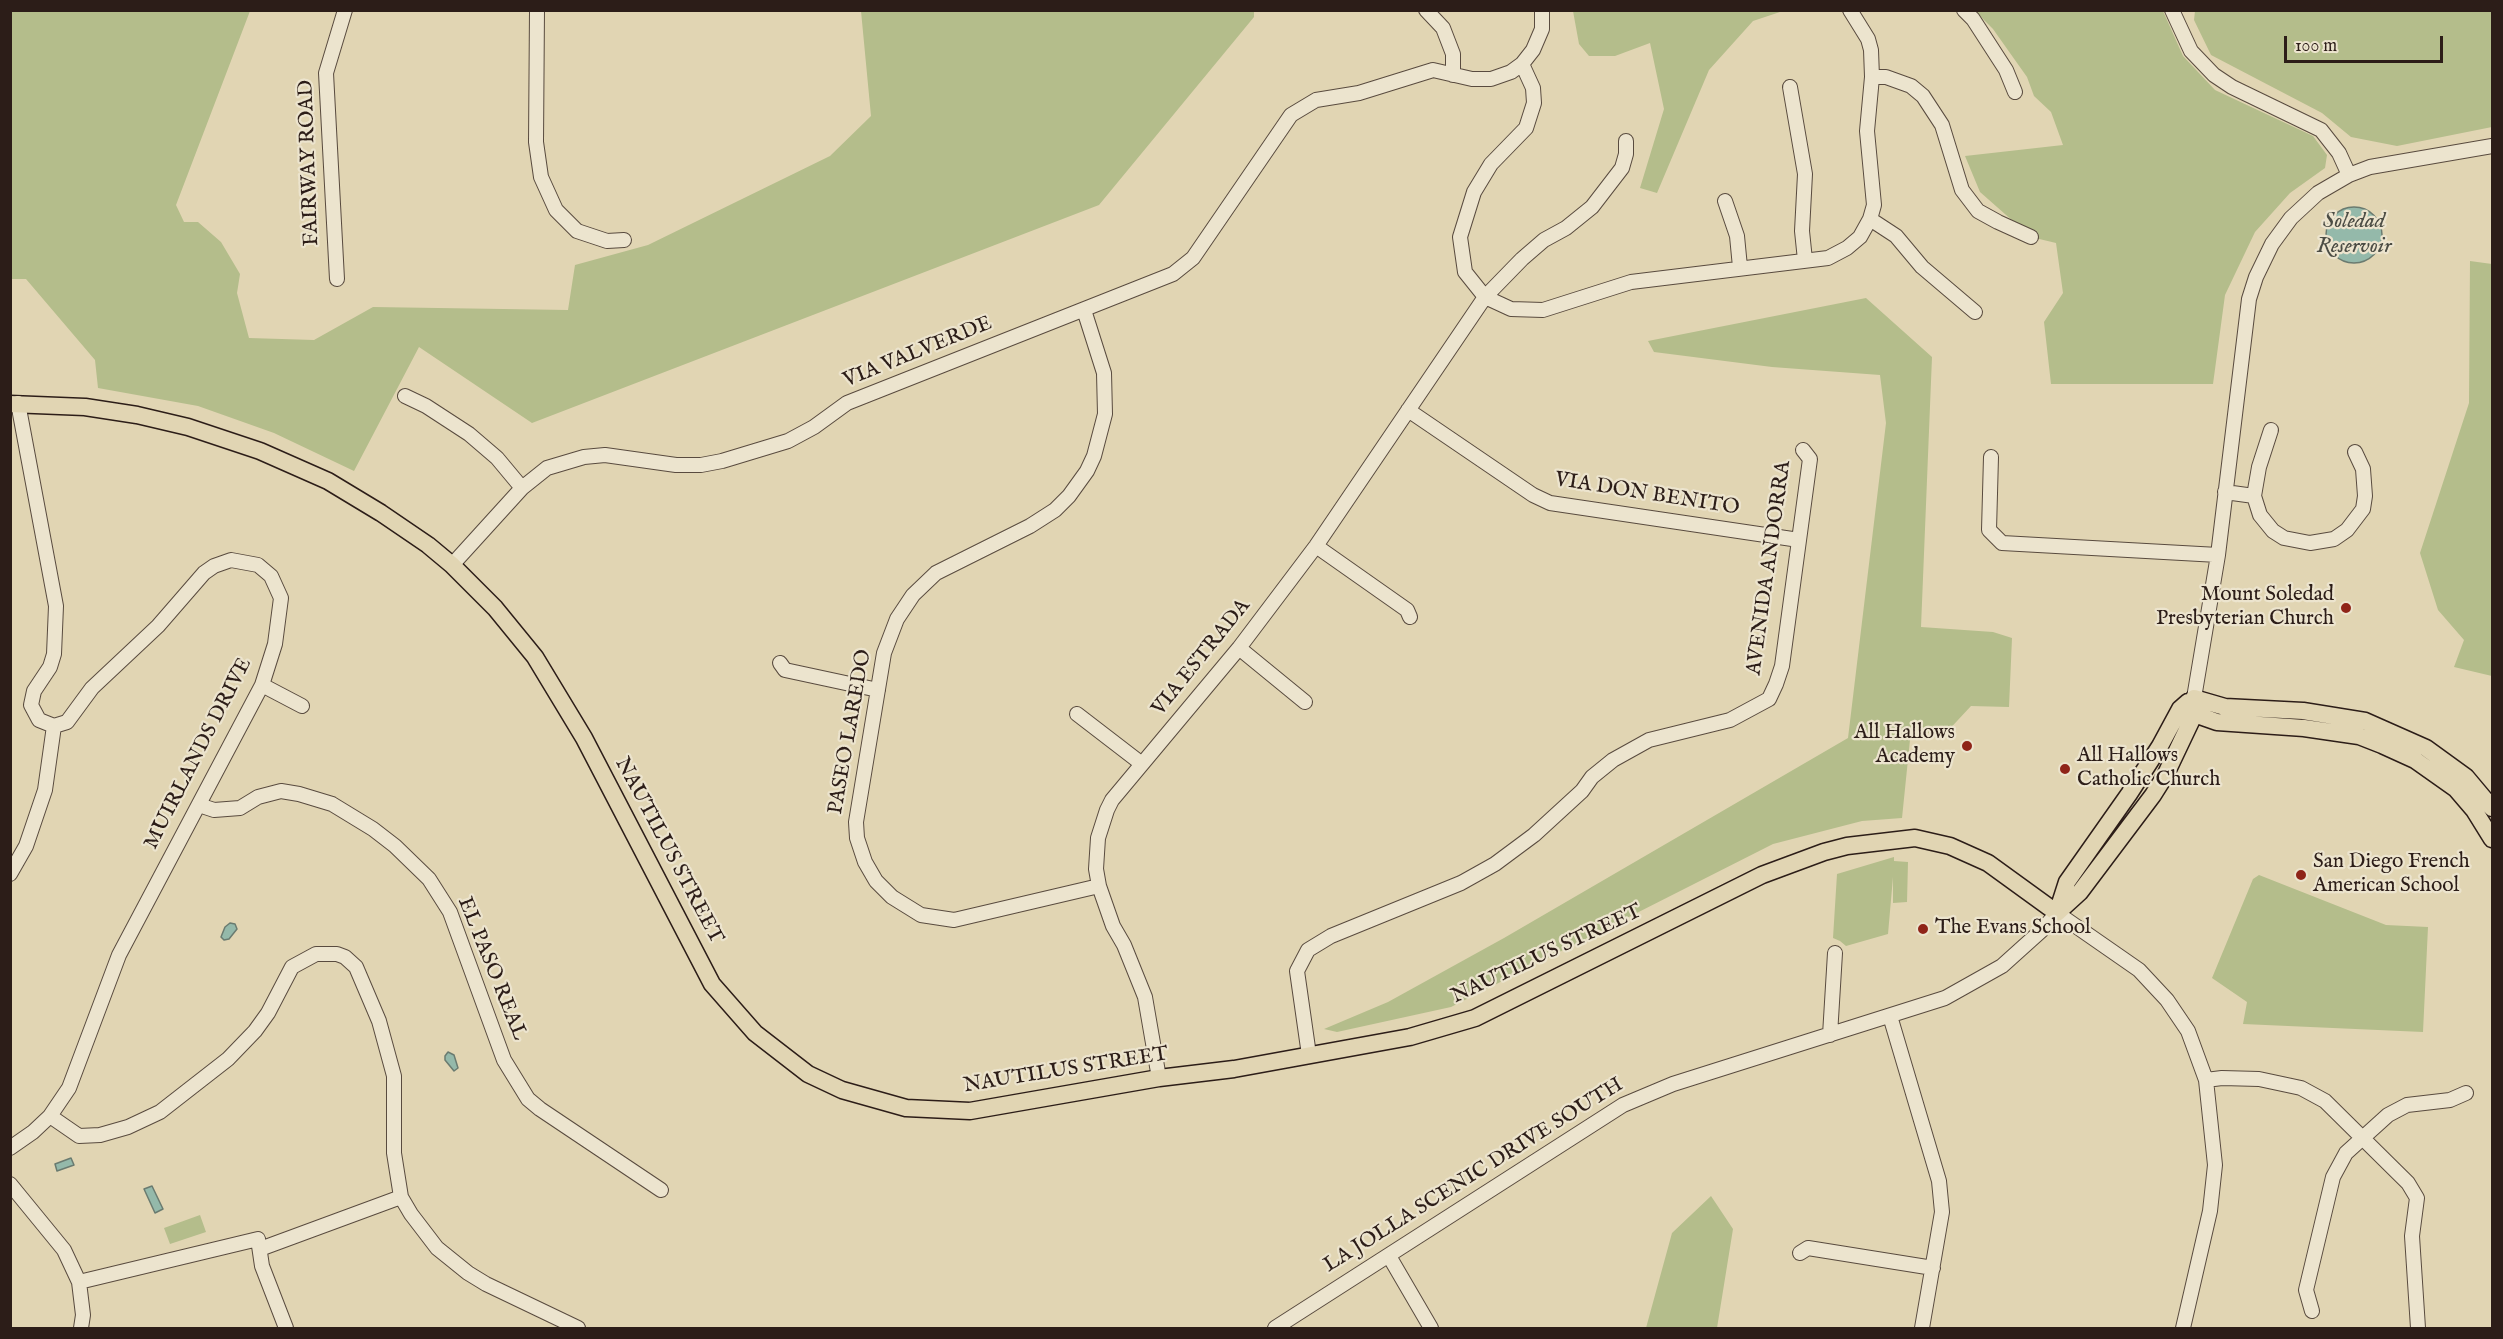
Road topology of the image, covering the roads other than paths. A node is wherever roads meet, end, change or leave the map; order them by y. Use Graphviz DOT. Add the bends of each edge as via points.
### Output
graph roads {
  1 [pos="345,10"];
  2 [pos="537,10"];
  3 [pos="1426,10"];
  4 [pos="1542,10"];
  5 [pos="1850,10"];
  6 [pos="1964,10"];
  7 [pos="2172,10"];
  8 [pos="1522,64"];
  9 [pos="1453,75"];
  10 [pos="1872,77"];
  11 [pos="1790,87"];
  12 [pos="2015,92"];
  13 [pos="1626,141"];
  14 [pos="2493,146"];
  15 [pos="2349,176"];
  16 [pos="1725,201"];
  17 [pos="1870,219"];
  18 [pos="2031,237"];
  19 [pos="624,240"];
  20 [pos="1805,260"];
  21 [pos="1740,267"];
  22 [pos="337,279"];
  23 [pos="1485,297"];
  24 [pos="1084,309"];
  25 [pos="1975,312"];
  26 [pos="405,396"];
  27 [pos="14,404"];
  28 [pos="1408,410"];
  29 [pos="2271,430"];
  30 [pos="1803,450"];
  31 [pos="2355,452"];
  32 [pos="1991,457"];
  33 [pos="522,488"];
  34 [pos="2226,492"];
  35 [pos="2254,496"];
  36 [pos="1799,540"];
  37 [pos="1316,546"];
  38 [pos="2218,555"];
  39 [pos="452,565"];
  40 [pos="1410,617"];
  41 [pos="1239,648"];
  42 [pos="780,663"];
  43 [pos="262,685"];
  44 [pos="878,690"];
  45 [pos="1305,702"];
  46 [pos="302,706"];
  47 [pos="2189,707"];
  48 [pos="1077,714"];
  49 [pos="54,726"];
  50 [pos="1142,764"];
  51 [pos="199,805"];
  52 [pos="2493,808"];
  53 [pos="2493,839"];
  54 [pos="10,874"];
  55 [pos="1099,886"];
  56 [pos="2057,913"];
  57 [pos="1835,953"];
  58 [pos="1890,1016"];
  59 [pos="1830,1035"];
  60 [pos="1309,1055"];
  61 [pos="1159,1078"];
  62 [pos="2206,1080"];
  63 [pos="2466,1093"];
  64 [pos="50,1116"];
  65 [pos="2363,1137"];
  66 [pos="10,1148"];
  67 [pos="10,1184"];
  68 [pos="661,1190"];
  69 [pos="401,1197"];
  70 [pos="260,1249"];
  71 [pos="1800,1253"];
  72 [pos="1389,1256"];
  73 [pos="1933,1268"];
  74 [pos="79,1282"];
  75 [pos="2312,1311"];
  76 [pos="81,1329"];
  77 [pos="286,1329"];
  78 [pos="578,1329"];
  79 [pos="1275,1329"];
  80 [pos="1431,1329"];
  81 [pos="1922,1329"];
  82 [pos="2183,1329"];
  83 [pos="2418,1329"];
  1 -- 22 [label="street, FAIRWAY ROAD" via="326,73"];
  2 -- 19 [label="street" via="536,142 541,177 556,210 577,231 607,241"];
  3 -- 9 [label="street" via="1443,28 1453,54"];
  4 -- 8 [label="street" via="1542,29"];
  5 -- 10 [label="street" via="1868,39"];
  6 -- 12 [label="street" via="2006,70"];
  7 -- 15 [label="street" via="2191,51 2214,75 2321,130 2339,153"];
  8 -- 9 [label="street, VIA VALVERDE" via="1491,79"];
  8 -- 23 [label="street" via="1533,88 1534,103 1526,128 1485,173 1474,192 1460,237 1465,272"];
  9 -- 24 [label="street, VIA VALVERDE" via="1433,70 1359,93 1316,100 1291,115 1193,258 1173,274"];
  10 -- 17 [label="street" via="1867,131 1874,205"];
  10 -- 18 [label="street" via="1886,77 1911,86 1923,96 1941,125 1962,190 1978,211"];
  11 -- 20 [label="street" via="1805,174"];
  13 -- 23 [label="street, VIA ESTRADA" via="1622,168 1592,207 1536,247"];
  14 -- 15 [label="street, LA JOLLA SCENIC DRIVE SOUTH" via="2370,167"];
  15 -- 34 [label="street, LA JOLLA SCENIC DRIVE SOUTH" via="2318,193 2291,218 2272,244 2256,277 2249,299"];
  16 -- 21 [label="street" via="1737,236"];
  17 -- 20 [label="street" via="1860,237 1847,248 1828,258"];
  17 -- 25 [label="street" via="1896,236 1922,267"];
  20 -- 21 [label="street"];
  21 -- 23 [label="street" via="1631,282 1543,310 1511,309"];
  23 -- 28 [label="street, VIA ESTRADA"];
  24 -- 33 [label="street, VIA VALVERDE" via="847,403 788,441 701,465 605,455 584,457 547,468"];
  24 -- 44 [label="street, PASEO LAREDO" via="1104,373 1105,414 1088,471 1055,510 936,573 914,595 897,619 884,653"];
  26 -- 33 [label="street" via="470,434"];
  27 -- 39 [label="main road, NAUTILUS STREET" via="85,407 137,415 260,451 327,481 381,513"];
  27 -- 49 [label="street" via="56,606 54,654 34,691 32,705 39,720"];
  28 -- 36 [label="street, VIA DON BENITO" via="1550,503"];
  28 -- 37 [label="street, VIA ESTRADA"];
  29 -- 35 [label="street"];
  30 -- 36 [label="street, AVENIDA ANDORRA" via="1810,459"];
  31 -- 35 [label="street" via="2363,470 2363,509 2347,530 2334,539 2310,543 2284,538 2272,531 2260,515"];
  32 -- 38 [label="street" via="1989,531 2002,543"];
  33 -- 39 [label="street, VIA VALVERDE"];
  34 -- 35 [label="street"];
  34 -- 38 [label="street, LA JOLLA SCENIC DRIVE SOUTH"];
  36 -- 60 [label="street, AVENIDA ANDORRA" via="1782,666 1769,699 1730,720 1648,740 1592,777 1534,835 1495,864 1461,883 1331,936 1308,950 1297,971"];
  37 -- 40 [label="street" via="1407,610"];
  37 -- 41 [label="street, VIA ESTRADA"];
  38 -- 47 [label="street, LA JOLLA SCENIC DRIVE SOUTH"];
  39 -- 61 [label="main road, NAUTILUS STREET" via="495,608 535,657 584,738 712,984 755,1033 808,1074 842,1090 929,1111 970,1111"];
  41 -- 45 [label="street"];
  41 -- 50 [label="street, VIA ESTRADA"];
  42 -- 44 [label="street" via="784,670"];
  43 -- 46 [label="street"];
  43 -- 49 [label="street, MUIRLANDS DRIVE" via="275,644 281,598 271,576 258,565 231,560 204,573 158,626 92,688 67,722"];
  43 -- 51 [label="street, MUIRLANDS DRIVE"];
  44 -- 55 [label="street, PASEO LAREDO" via="856,822 857,838 876,880 892,897 921,915 954,920"];
  47 -- 52 [label="main road" via="2303,711 2364,721 2426,748 2466,777"];
  47 -- 53 [label="main road" via="2217,722 2335,732 2382,745 2415,760 2456,789"];
  47 -- 56 [label="main road, LA JOLLA SCENIC DRIVE SOUTH" via="2067,882"];
  48 -- 50 [label="street"];
  49 -- 54 [label="street" via="45,790 26,846"];
  50 -- 55 [label="street, VIA ESTRADA" via="1107,810 1098,837"];
  51 -- 64 [label="street, MUIRLANDS DRIVE" via="119,955 69,1088"];
  51 -- 68 [label="street, EL PASO REAL" via="214,810 240,808 258,797 281,791 299,794 332,804 395,846 429,879 450,912 504,1060 528,1099"];
  55 -- 61 [label="street, VIA ESTRADA" via="1145,997"];
  56 -- 58 [label="street, LA JOLLA SCENIC DRIVE SOUTH" via="2002,966 1979,981 1945,998"];
  56 -- 60 [label="main road, NAUTILUS STREET" via="1988,863 1950,846 1915,838 1847,846 1762,875 1475,1018 1410,1037"];
  56 -- 62 [label="street" via="2139,970 2167,1000 2188,1031"];
  57 -- 59 [label="street"];
  58 -- 59 [label="street, LA JOLLA SCENIC DRIVE SOUTH"];
  58 -- 73 [label="street" via="1939,1181 1942,1212"];
  59 -- 72 [label="street, LA JOLLA SCENIC DRIVE SOUTH" via="1673,1084 1623,1105"];
  60 -- 61 [label="main road, NAUTILUS STREET"];
  62 -- 65 [label="street" via="2259,1079 2301,1088 2325,1101"];
  62 -- 82 [label="street" via="2214,1177"];
  63 -- 65 [label="street" via="2450,1100 2407,1105 2388,1115"];
  64 -- 66 [label="street, MUIRLANDS DRIVE"];
  64 -- 69 [label="street" via="79,1136 128,1127 160,1112 228,1059 255,1031 292,967 316,954 337,954 356,967 379,1022 394,1076 394,1153"];
  65 -- 75 [label="street" via="2346,1153 2332,1177 2306,1290"];
  65 -- 83 [label="street" via="2408,1183 2417,1198 2412,1236"];
  67 -- 74 [label="street" via="64,1250"];
  69 -- 70 [label="street"];
  69 -- 78 [label="street" via="437,1248 468,1273"];
  70 -- 74 [label="street" via="258,1239"];
  70 -- 77 [label="street" via="262,1266"];
  71 -- 73 [label="street" via="1808,1248"];
  72 -- 79 [label="street, LA JOLLA SCENIC DRIVE SOUTH"];
  72 -- 80 [label="street"];
  73 -- 81 [label="street"];
  74 -- 76 [label="street"];
}
